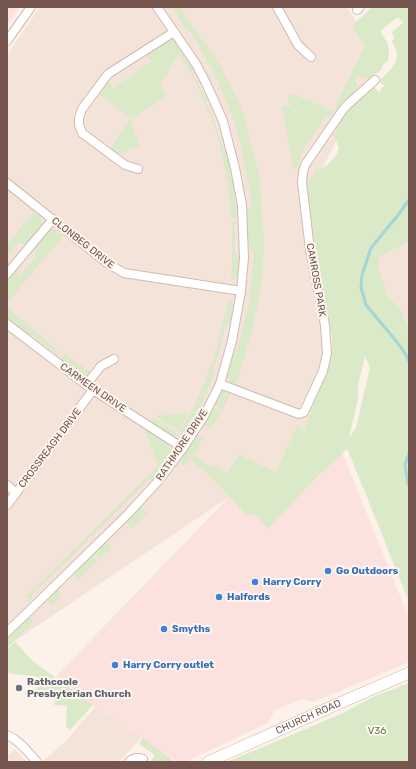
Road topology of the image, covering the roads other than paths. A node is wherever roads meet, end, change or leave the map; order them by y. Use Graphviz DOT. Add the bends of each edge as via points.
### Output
graph roads {
  1 [pos="31,7"];
  2 [pos="157,7"];
  3 [pos="277,7"];
  4 [pos="174,32"];
  5 [pos="7,41"];
  6 [pos="311,57"];
  7 [pos="375,80"];
  8 [pos="138,169"];
  9 [pos="7,183"];
  10 [pos="53,220"];
  11 [pos="7,274"];
  12 [pos="241,291"];
  13 [pos="7,324"];
  14 [pos="114,359"];
  15 [pos="220,384"];
  16 [pos="90,388"];
  17 [pos="183,448"];
  18 [pos="7,485"];
  19 [pos="16,493"];
  20 [pos="7,505"];
  21 [pos="7,632"];
  22 [pos="409,673"];
  23 [pos="7,735"];
  24 [pos="143,759"];
  25 [pos="37,762"];
  26 [pos="129,762"];
  27 [pos="208,762"];
  1 -- 5 [label="street"];
  2 -- 4 [label="street, RATHMORE DRIVE"];
  3 -- 6 [label="street" via="298,45"];
  4 -- 8 [label="street" via="108,74 82,109 79,118 82,133 124,165"];
  4 -- 12 [label="street, RATHMORE DRIVE" via="196,64 223,121 242,205 244,258"];
  7 -- 15 [label="street, CAMROSS PARK" via="342,111 303,172 310,250 325,325 327,352 323,371 304,412 299,414"];
  9 -- 10 [label="street, CLONBEG DRIVE"];
  10 -- 11 [label="street"];
  10 -- 12 [label="street, CLONBEG DRIVE" via="107,263 124,273"];
  12 -- 15 [label="street, RATHMORE DRIVE" via="232,341"];
  13 -- 16 [label="street, CARMEEN DRIVE"];
  14 -- 16 [label="street, CROSSREAGH DRIVE" via="101,366"];
  15 -- 17 [label="street, RATHMORE DRIVE" via="204,416"];
  16 -- 17 [label="street, CARMEEN DRIVE"];
  16 -- 19 [label="street, CROSSREAGH DRIVE"];
  17 -- 21 [label="street, RATHMORE DRIVE" via="159,480 128,514"];
  18 -- 19 [label="street"];
  19 -- 20 [label="street, CROSSREAGH DRIVE"];
  22 -- 27 [label="street, CHURCH ROAD"];
  23 -- 25 [label="street" via="20,743"];
  24 -- 26 [label="street" via="132,759"];
}
